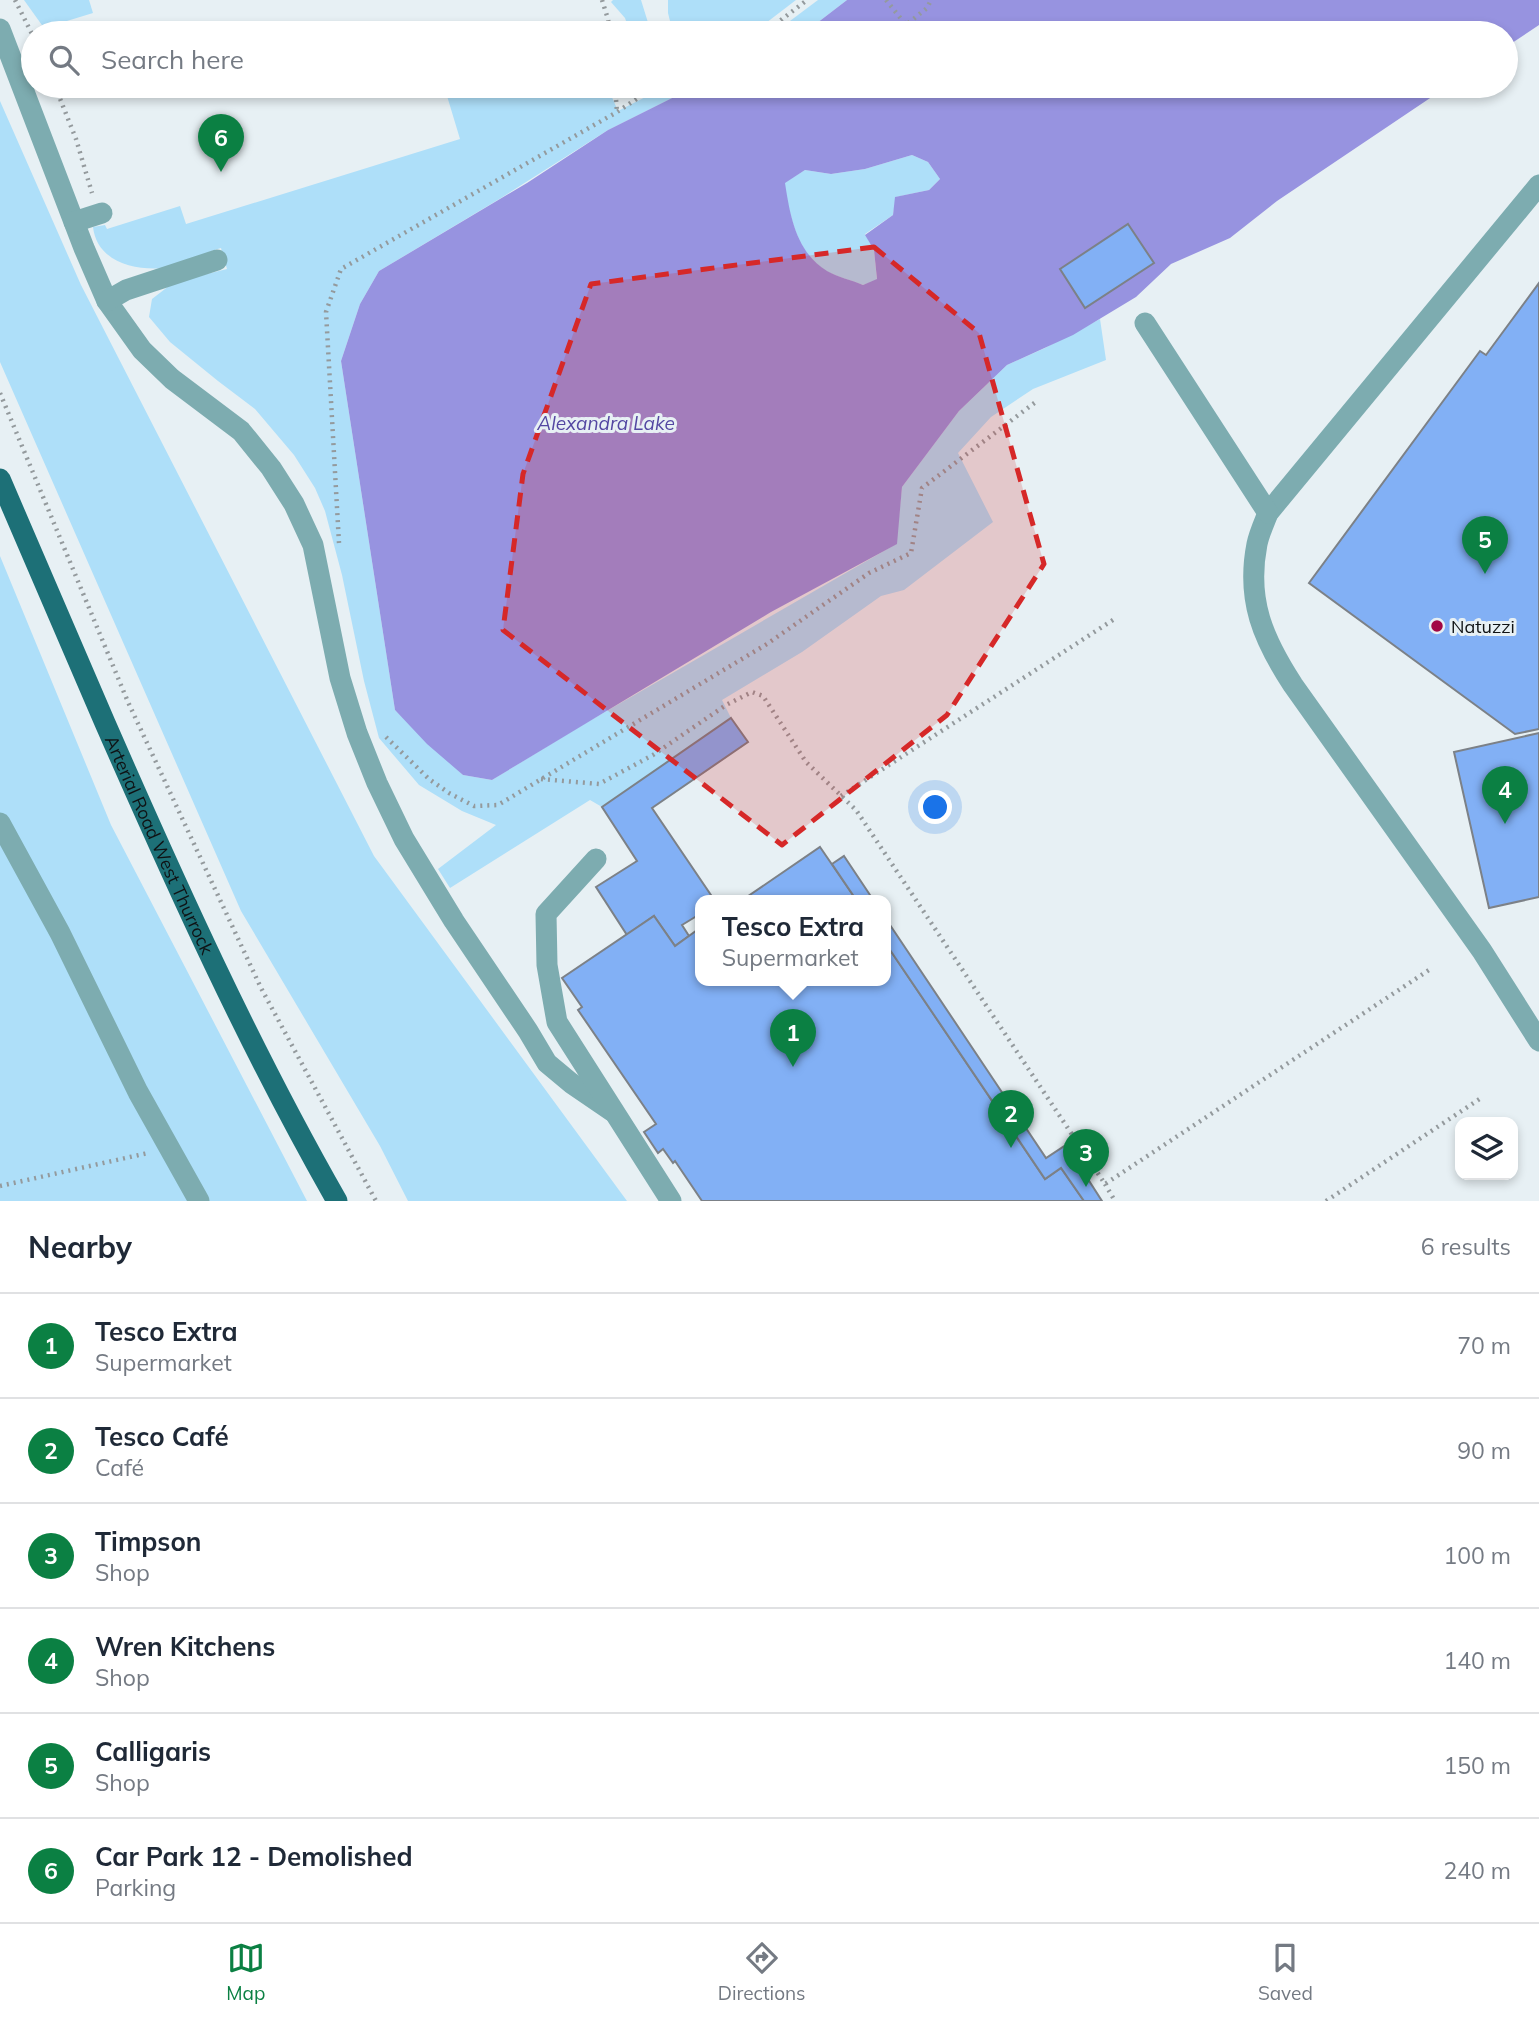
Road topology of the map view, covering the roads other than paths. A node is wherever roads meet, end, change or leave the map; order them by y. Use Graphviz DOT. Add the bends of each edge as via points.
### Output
graph roads {
  1 [pos="0,29"];
  2 [pos="21,84"];
  3 [pos="26,98"];
  4 [pos="1539,186"];
  5 [pos="100,214"];
  6 [pos="74,222"];
  7 [pos="217,260"];
  8 [pos="107,301"];
  9 [pos="1145,323"];
  10 [pos="0,479"];
  11 [pos="1268,513"];
  12 [pos="0,823"];
  13 [pos="596,859"];
  14 [pos="1539,1041"];
  15 [pos="612,1111"];
  16 [pos="199,1201"];
  17 [pos="337,1201"];
  18 [pos="671,1201"];
  1 -- 2 [label="lane"];
  3 -- 6 [label="lane"];
  4 -- 11 [label="lane"];
  5 -- 6 [label="lane"];
  6 -- 8 [label="lane"];
  7 -- 8 [label="lane" via="126,290"];
  8 -- 15 [label="lane" via="142,350 241,431 294,504 313,545 340,678 357,733 404,839 547,1063"];
  9 -- 11 [label="lane"];
  10 -- 17 [label="main road, Arterial Road West Thurrock" via="225,989"];
  11 -- 14 [label="lane" via="1257,543 1254,576 1256,604 1273,653 1482,951"];
  12 -- 16 [label="lane" via="138,1093"];
  13 -- 15 [label="lane" via="546,914 547,965 557,1023"];
  15 -- 18 [label="lane"];
}
